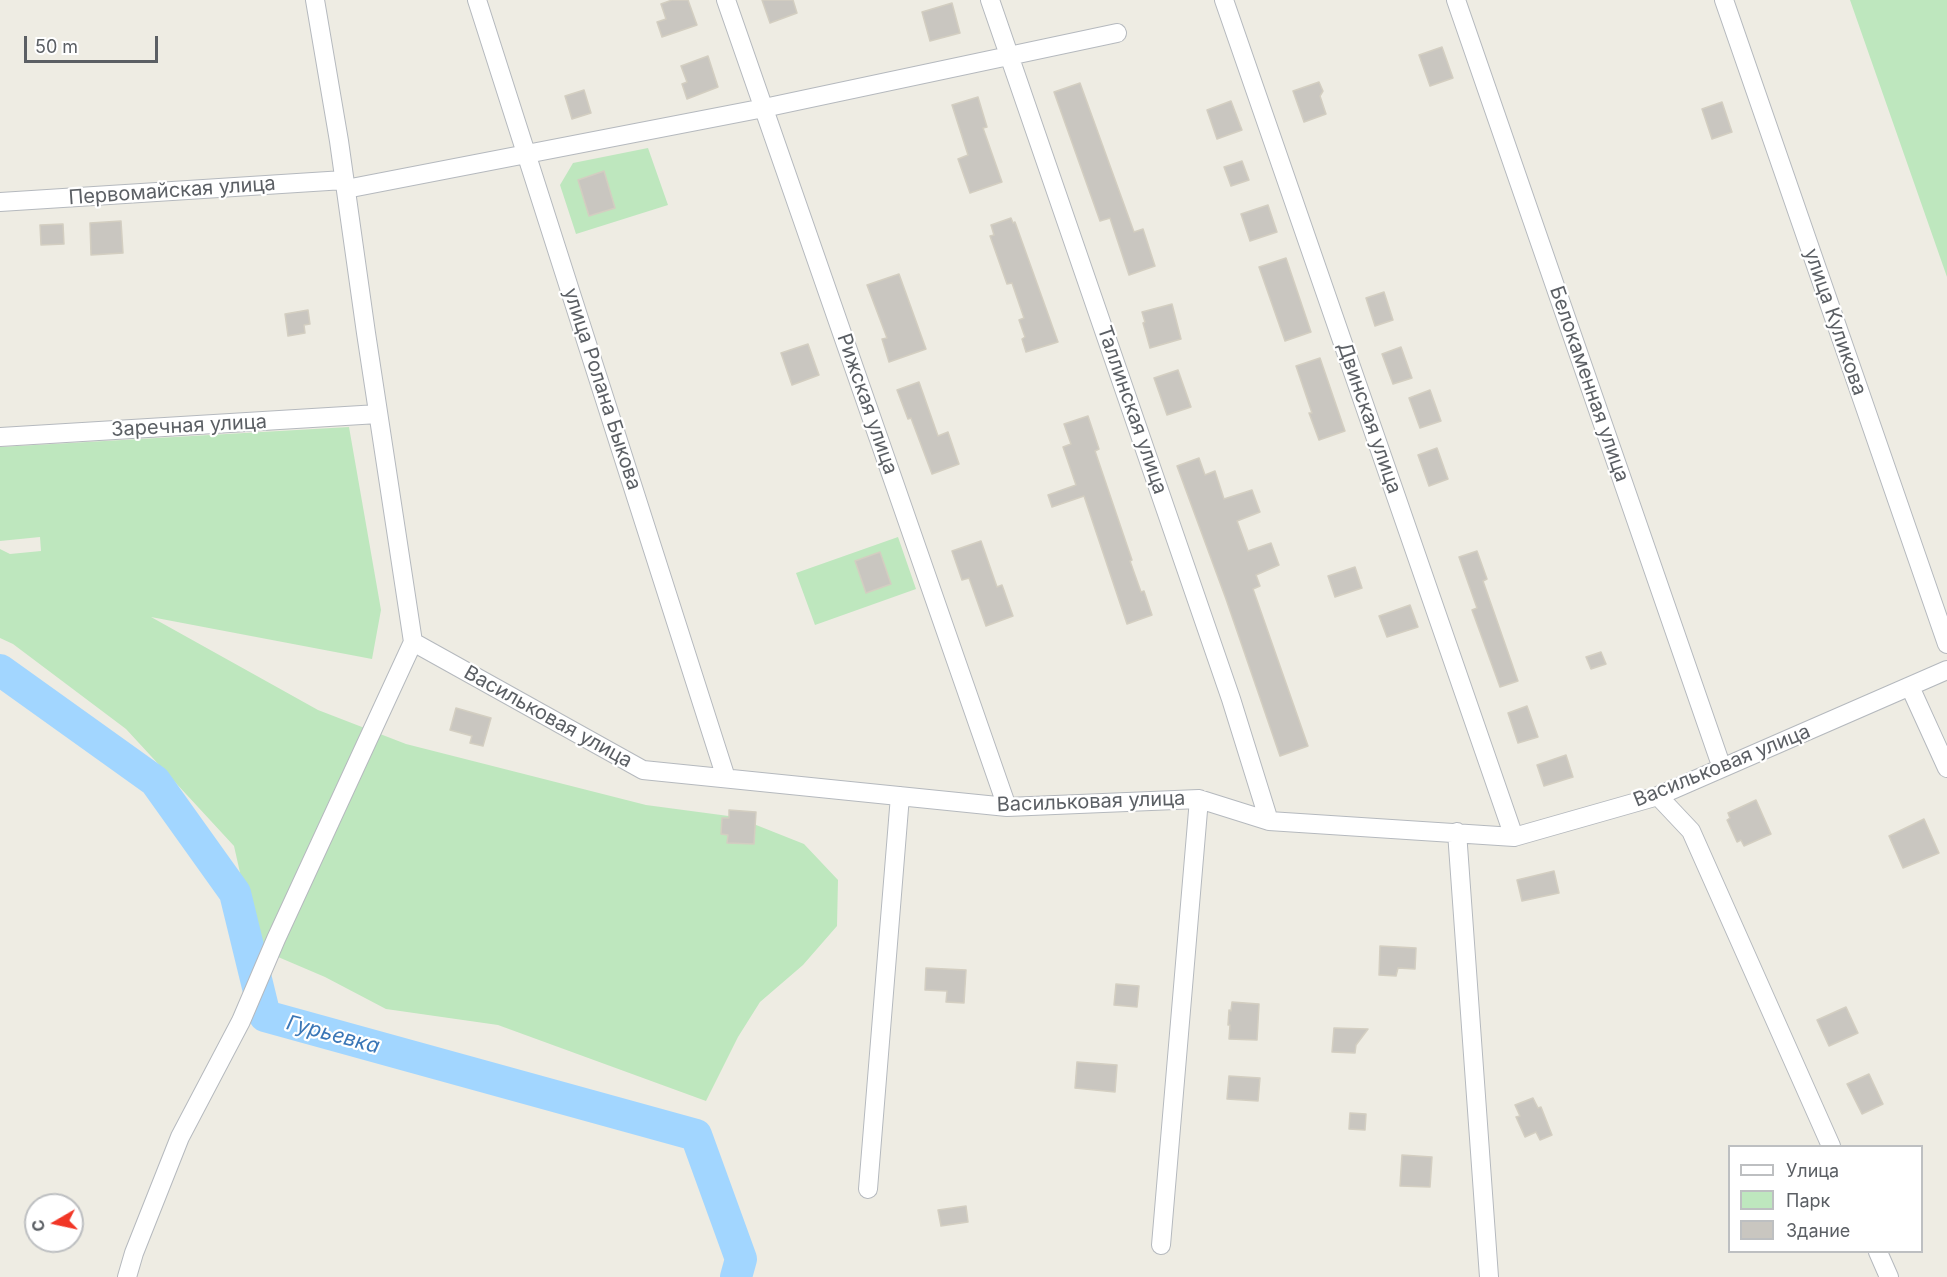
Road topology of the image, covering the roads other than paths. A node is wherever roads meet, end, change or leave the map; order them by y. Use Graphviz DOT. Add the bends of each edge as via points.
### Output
graph roads {
  1 [pos="315,0"];
  2 [pos="477,0"];
  3 [pos="726,0"];
  4 [pos="990,0"];
  5 [pos="1224,0"];
  6 [pos="1456,0"];
  7 [pos="1724,0"];
  8 [pos="1117,33"];
  9 [pos="1010,57"];
  10 [pos="764,108"];
  11 [pos="526,154"];
  12 [pos="345,185"];
  13 [pos="0,202"];
  14 [pos="378,414"];
  15 [pos="0,437"];
  16 [pos="413,642"];
  17 [pos="1947,644"];
  18 [pos="1947,670"];
  19 [pos="1911,689"];
  20 [pos="1722,768"];
  21 [pos="1947,768"];
  22 [pos="726,778"];
  23 [pos="900,796"];
  24 [pos="1658,796"];
  25 [pos="1199,799"];
  26 [pos="1007,807"];
  27 [pos="1269,821"];
  28 [pos="1457,832"];
  29 [pos="1514,837"];
  30 [pos="1831,1145"];
  31 [pos="868,1189"];
  32 [pos="1161,1245"];
  33 [pos="1879,1253"];
  34 [pos="127,1277"];
  35 [pos="1489,1277"];
  36 [pos="1889,1277"];
  1 -- 12 [label="street"];
  2 -- 11 [label="street, улица Ролана Быкова"];
  3 -- 10 [label="street, Рижская улица"];
  4 -- 9 [label="street, Таллинская улица"];
  5 -- 29 [label="street, Двинская улица"];
  6 -- 20 [label="street, Белокаменная улица"];
  7 -- 17 [label="street, улица Куликова"];
  8 -- 9 [label="street, Первомайская улица"];
  9 -- 10 [label="street, Первомайская улица"];
  9 -- 27 [label="street, Таллинская улица" via="1232,699"];
  10 -- 11 [label="street, Первомайская улица"];
  10 -- 26 [label="street, Рижская улица"];
  11 -- 12 [label="street, Первомайская улица"];
  11 -- 22 [label="street, улица Ролана Быкова"];
  12 -- 13 [label="street, Первомайская улица"];
  12 -- 14 [label="street"];
  14 -- 15 [label="street, Заречная улица"];
  14 -- 16 [label="street"];
  16 -- 22 [label="street, Васильковая улица" via="643,770"];
  16 -- 34 [label="street" via="241,1021 180,1137"];
  18 -- 20 [label="street, Васильковая улица"];
  19 -- 21 [label="street"];
  20 -- 24 [label="street, Васильковая улица"];
  22 -- 23 [label="street, Васильковая улица"];
  23 -- 26 [label="street, Васильковая улица"];
  23 -- 31 [label="street"];
  24 -- 29 [label="street, Васильковая улица"];
  24 -- 30 [label="street" via="1691,831"];
  25 -- 26 [label="street, Васильковая улица"];
  25 -- 27 [label="street, Васильковая улица"];
  25 -- 32 [label="street"];
  27 -- 28 [label="street, Васильковая улица"];
  28 -- 29 [label="street, Васильковая улица"];
  28 -- 35 [label="street"];
  33 -- 36 [label="street"];
}
